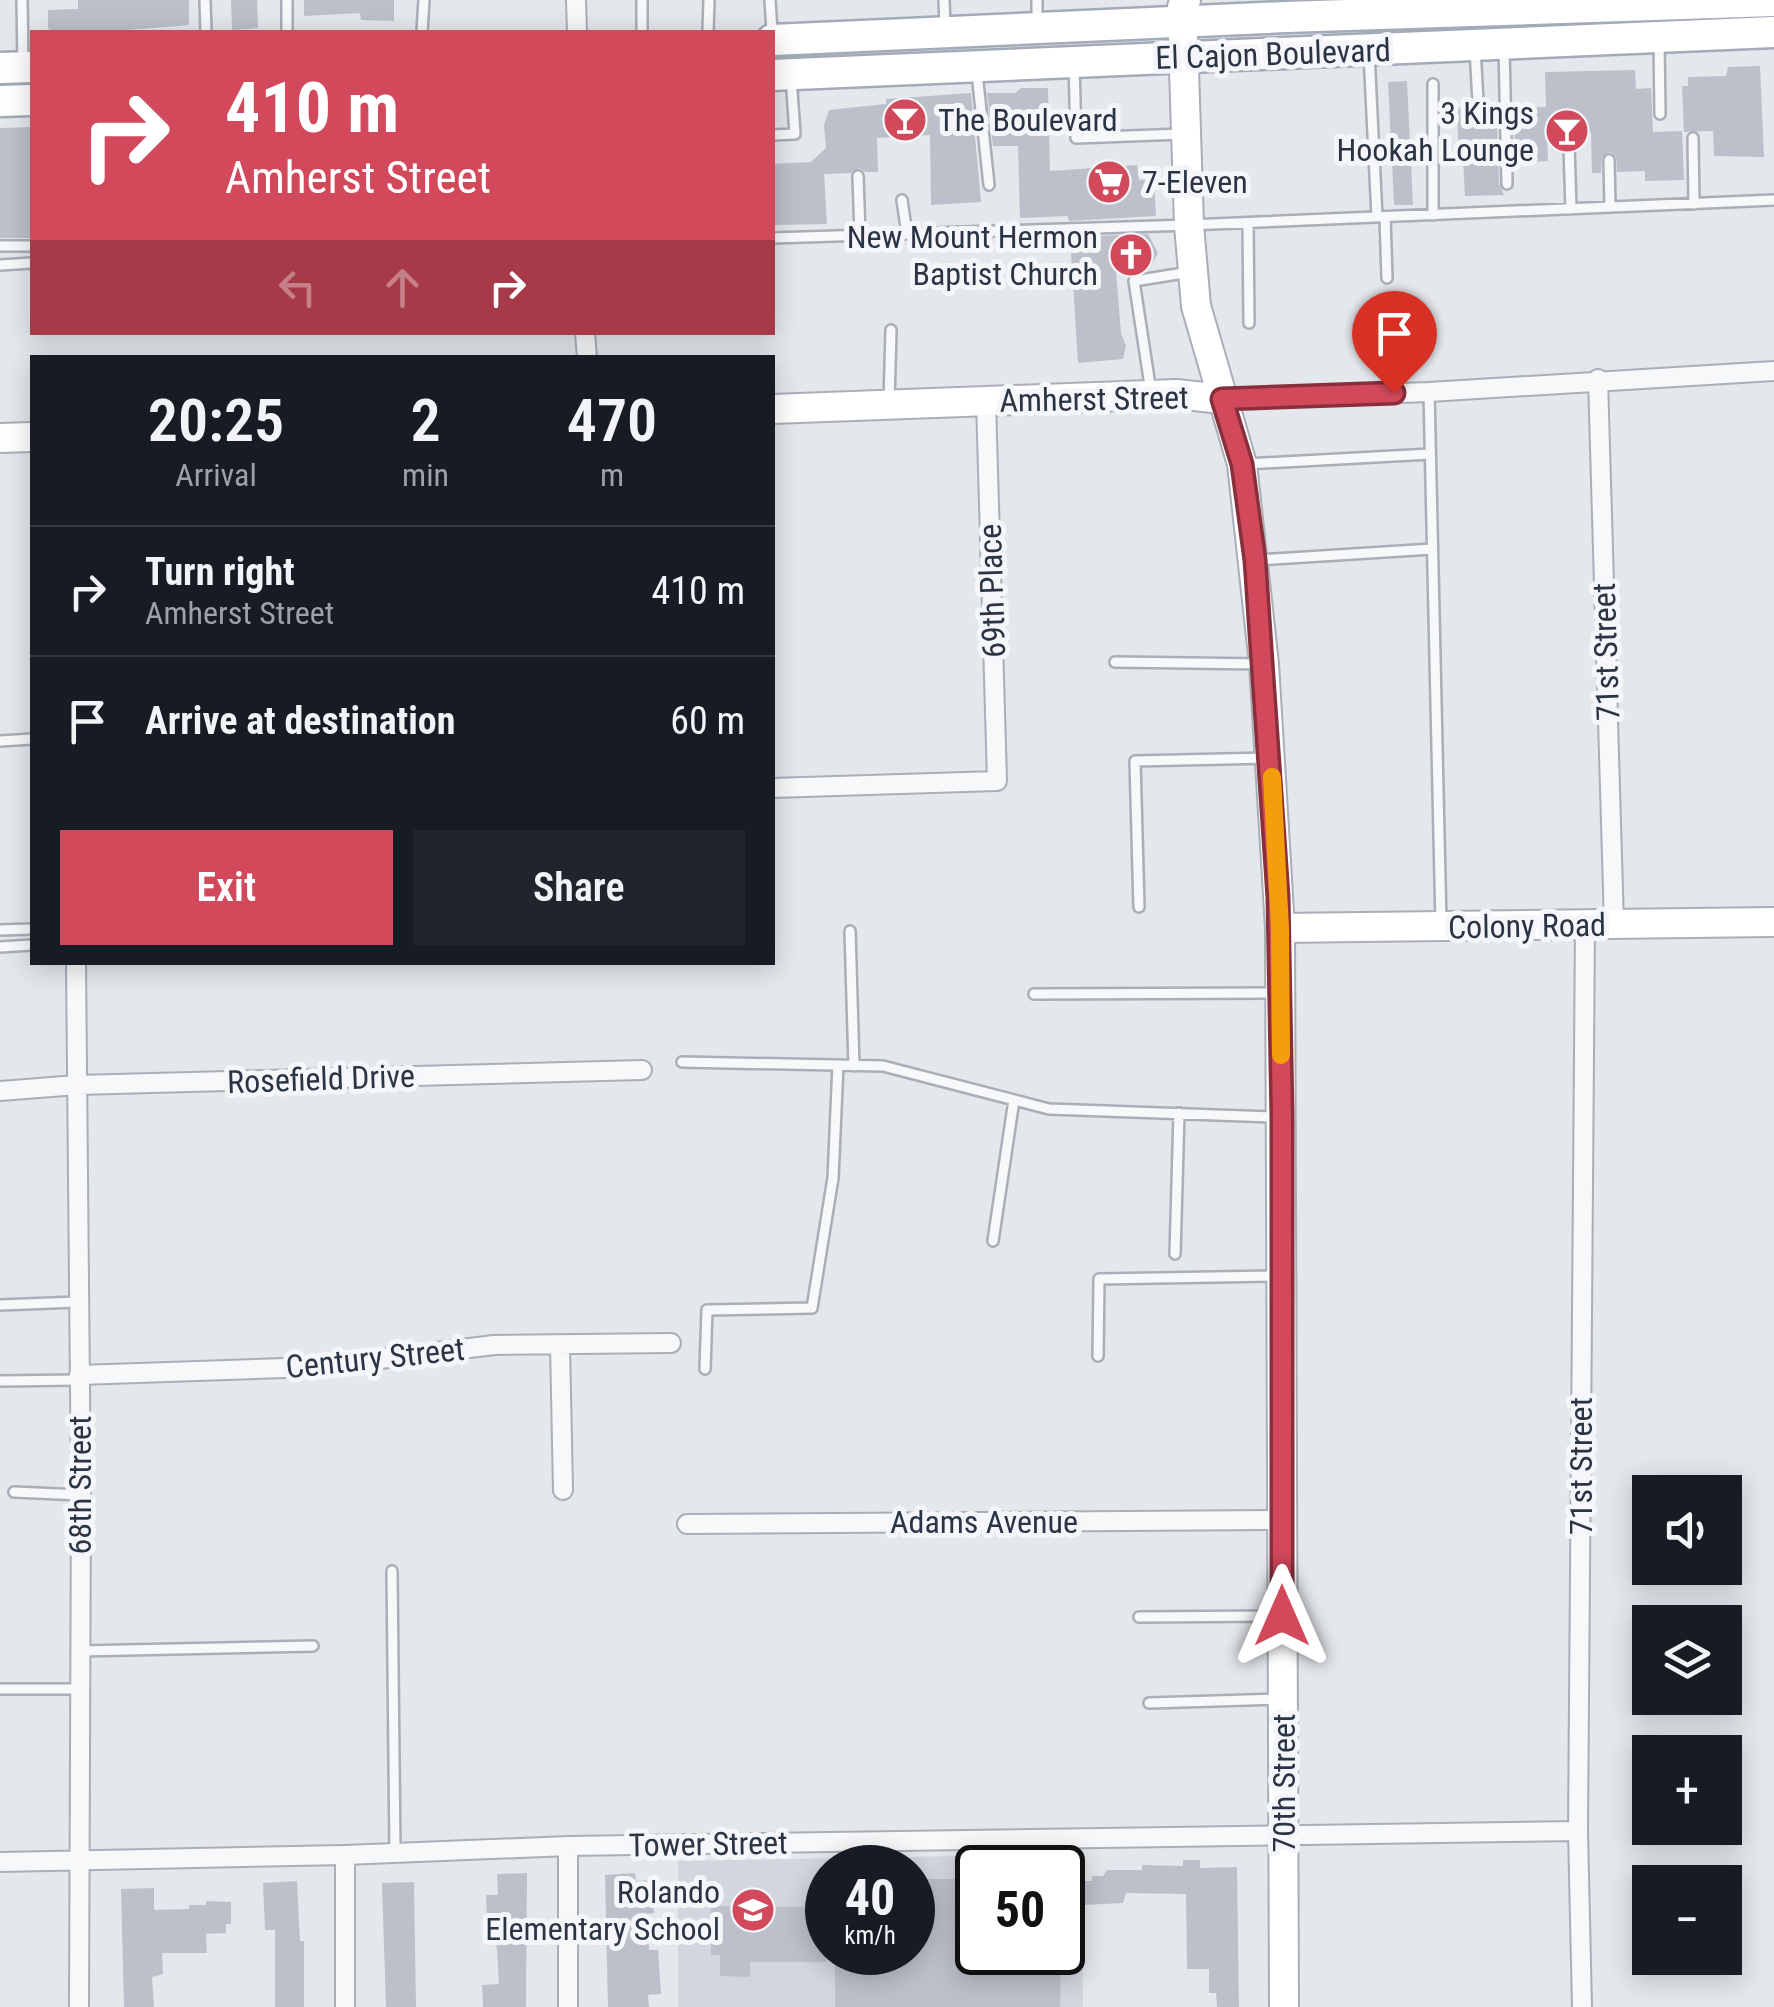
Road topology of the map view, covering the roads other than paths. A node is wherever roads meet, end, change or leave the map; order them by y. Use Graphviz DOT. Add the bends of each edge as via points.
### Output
graph roads {
  1 [pos="22,0"];
  2 [pos="205,0"];
  3 [pos="286,0"];
  4 [pos="424,0"];
  5 [pos="576,0"];
  6 [pos="642,0"];
  7 [pos="708,0"];
  8 [pos="770,0"];
  9 [pos="944,0"];
  10 [pos="1774,0"];
  11 [pos="1642,2"];
  12 [pos="1533,4"];
  13 [pos="1440,6"];
  14 [pos="1182,8"];
  15 [pos="1322,8"];
  16 [pos="1251,10"];
  17 [pos="1037,15"];
  18 [pos="206,30"];
  19 [pos="287,30"];
  20 [pos="422,30"];
  21 [pos="577,30"];
  22 [pos="642,30"];
  23 [pos="708,30"];
  24 [pos="772,30"];
  25 [pos="1774,32"];
  26 [pos="945,33"];
  27 [pos="1659,38"];
  28 [pos="775,40"];
  29 [pos="1489,45"];
  30 [pos="1369,51"];
  31 [pos="1184,58"];
  32 [pos="1074,62"];
  33 [pos="976,66"];
  34 [pos="19,67"];
  35 [pos="782,75"];
  36 [pos="1433,84"];
  37 [pos="30,100"];
  38 [pos="0,101"];
  39 [pos="1478,102"];
  40 [pos="1660,114"];
  41 [pos="775,134"];
  42 [pos="1186,134"];
  43 [pos="1693,138"];
  44 [pos="1569,146"];
  45 [pos="1609,160"];
  46 [pos="858,176"];
  47 [pos="989,184"];
  48 [pos="1507,184"];
  49 [pos="902,200"];
  50 [pos="1774,200"];
  51 [pos="1694,204"];
  52 [pos="1610,207"];
  53 [pos="1571,209"];
  54 [pos="1433,215"];
  55 [pos="1381,217"];
  56 [pos="1248,222"];
  57 [pos="1189,225"];
  58 [pos="906,234"];
  59 [pos="860,235"];
  60 [pos="775,238"];
  61 [pos="0,246"];
  62 [pos="30,246"];
  63 [pos="30,263"];
  64 [pos="0,265"];
  65 [pos="1194,272"];
  66 [pos="1387,278"];
  67 [pos="1248,323"];
  68 [pos="891,330"];
  69 [pos="1774,371"];
  70 [pos="1598,380"];
  71 [pos="1429,392"];
  72 [pos="1151,395"];
  73 [pos="1222,399"];
  74 [pos="986,401"];
  75 [pos="889,405"];
  76 [pos="775,409"];
  77 [pos="30,437"];
  78 [pos="0,438"];
  79 [pos="1430,454"];
  80 [pos="1242,464"];
  81 [pos="1432,549"];
  82 [pos="1255,560"];
  83 [pos="1116,662"];
  84 [pos="1264,664"];
  85 [pos="30,739"];
  86 [pos="0,741"];
  87 [pos="1271,758"];
  88 [pos="775,788"];
  89 [pos="1139,907"];
  90 [pos="1774,922"];
  91 [pos="1614,925"];
  92 [pos="1584,926"];
  93 [pos="1280,928"];
  94 [pos="1441,928"];
  95 [pos="30,929"];
  96 [pos="0,930"];
  97 [pos="850,931"];
  98 [pos="30,945"];
  99 [pos="0,947"];
  100 [pos="76,965"];
  101 [pos="1280,993"];
  102 [pos="1034,994"];
  103 [pos="682,1062"];
  104 [pos="838,1066"];
  105 [pos="854,1066"];
  106 [pos="642,1070"];
  107 [pos="77,1085"];
  108 [pos="0,1090"];
  109 [pos="1014,1100"];
  110 [pos="1179,1113"];
  111 [pos="1282,1117"];
  112 [pos="993,1241"];
  113 [pos="1175,1254"];
  114 [pos="1282,1276"];
  115 [pos="77,1302"];
  116 [pos="0,1305"];
  117 [pos="671,1344"];
  118 [pos="560,1346"];
  119 [pos="1098,1356"];
  120 [pos="705,1369"];
  121 [pos="79,1377"];
  122 [pos="0,1381"];
  123 [pos="563,1490"];
  124 [pos="14,1492"];
  125 [pos="80,1494"];
  126 [pos="1282,1520"];
  127 [pos="687,1524"];
  128 [pos="392,1570"];
  129 [pos="1138,1616"];
  130 [pos="1282,1616"];
  131 [pos="313,1646"];
  132 [pos="80,1651"];
  133 [pos="0,1689"];
  134 [pos="80,1689"];
  135 [pos="1283,1699"];
  136 [pos="1149,1702"];
  137 [pos="1578,1831"];
  138 [pos="1284,1835"];
  139 [pos="568,1846"];
  140 [pos="395,1853"];
  141 [pos="345,1855"];
  142 [pos="78,1861"];
  143 [pos="0,1862"];
  144 [pos="79,2007"];
  145 [pos="345,2007"];
  146 [pos="568,2007"];
  147 [pos="1284,2007"];
  148 [pos="1582,2007"];
  1 -- 34 [label="lane"];
  2 -- 18 [label="lane"];
  3 -- 19 [label="lane"];
  4 -- 20 [label="lane"];
  5 -- 21 [label="street"];
  6 -- 22 [label="lane"];
  7 -- 23 [label="lane"];
  8 -- 24 [label="lane"];
  9 -- 26 [label="lane"];
  10 -- 11 [label="main road, El Cajon Boulevard"];
  11 -- 12 [label="main road, El Cajon Boulevard"];
  12 -- 13 [label="main road, El Cajon Boulevard"];
  13 -- 15 [label="main road, El Cajon Boulevard"];
  14 -- 16 [label="main road, El Cajon Boulevard"];
  14 -- 17 [label="main road, El Cajon Boulevard"];
  14 -- 31 [label="main road, 70th Street"];
  15 -- 16 [label="main road, El Cajon Boulevard"];
  17 -- 26 [label="main road, El Cajon Boulevard"];
  25 -- 27 [label="main road, El Cajon Boulevard"];
  26 -- 28 [label="main road, El Cajon Boulevard"];
  27 -- 29 [label="main road, El Cajon Boulevard"];
  27 -- 40 [label="lane"];
  29 -- 30 [label="main road, El Cajon Boulevard"];
  29 -- 39 [label="lane"];
  29 -- 48 [label="lane"];
  30 -- 31 [label="main road, El Cajon Boulevard"];
  30 -- 55 [label="lane"];
  31 -- 32 [label="main road, El Cajon Boulevard"];
  31 -- 42 [label="main road, 70th Street"];
  32 -- 33 [label="main road, El Cajon Boulevard"];
  32 -- 42 [label="lane" via="1076,138"];
  33 -- 35 [label="main road, El Cajon Boulevard"];
  33 -- 47 [label="lane"];
  35 -- 41 [label="lane" via="795,134"];
  36 -- 54 [label="lane"];
  37 -- 38 [label="main road"];
  42 -- 57 [label="main road, 70th Street"];
  43 -- 51 [label="lane"];
  44 -- 53 [label="lane"];
  45 -- 52 [label="lane"];
  46 -- 59 [label="lane"];
  49 -- 58 [label="lane"];
  50 -- 51 [label="lane"];
  51 -- 52 [label="lane"];
  52 -- 53 [label="lane"];
  53 -- 54 [label="lane"];
  54 -- 55 [label="lane"];
  55 -- 56 [label="lane"];
  55 -- 66 [label="lane"];
  56 -- 57 [label="lane"];
  56 -- 67 [label="lane"];
  57 -- 58 [label="lane"];
  57 -- 65 [label="main road, 70th Street"];
  58 -- 59 [label="lane"];
  59 -- 60 [label="lane"];
  61 -- 62 [label="lane"];
  63 -- 64 [label="lane"];
  65 -- 72 [label="lane" via="1134,281"];
  65 -- 73 [label="main road, 70th Street" via="1196,306"];
  68 -- 75 [label="lane"];
  69 -- 70 [label="street, Amherst Street"];
  70 -- 71 [label="street, Amherst Street"];
  70 -- 91 [label="street, 71st Street"];
  71 -- 73 [label="street, Amherst Street"];
  71 -- 79 [label="lane"];
  72 -- 73 [label="main road, Amherst Street"];
  72 -- 74 [label="main road, Amherst Street"];
  73 -- 80 [label="main road, 70th Street"];
  74 -- 75 [label="main road, Amherst Street"];
  74 -- 88 [label="street, 69th Place" via="997,781"];
  75 -- 76 [label="main road, Amherst Street"];
  77 -- 78 [label="main road"];
  79 -- 80 [label="lane"];
  79 -- 81 [label="lane"];
  80 -- 82 [label="main road, 70th Street"];
  81 -- 82 [label="lane"];
  81 -- 94 [label="lane"];
  82 -- 84 [label="main road, 70th Street"];
  83 -- 84 [label="lane"];
  84 -- 87 [label="main road, 70th Street"];
  85 -- 86 [label="lane"];
  87 -- 89 [label="lane" via="1135,762"];
  87 -- 93 [label="main road, 70th Street"];
  90 -- 91 [label="main road, Colony Road"];
  91 -- 92 [label="main road, Colony Road"];
  92 -- 94 [label="main road, Colony Road"];
  92 -- 137 [label="street, 71st Street"];
  93 -- 94 [label="main road, Colony Road"];
  93 -- 101 [label="main road, 70th Street"];
  95 -- 96 [label="lane"];
  97 -- 105 [label="lane"];
  98 -- 99 [label="lane"];
  100 -- 107 [label="street, 68th Street"];
  101 -- 102 [label="lane"];
  101 -- 111 [label="main road, 70th Street"];
  103 -- 104 [label="lane"];
  104 -- 105 [label="lane"];
  104 -- 120 [label="lane" via="833,1178 812,1308 707,1310"];
  105 -- 109 [label="lane" via="884,1066"];
  106 -- 107 [label="street, Rosefield Drive"];
  107 -- 108 [label="street, Rosefield Drive"];
  107 -- 115 [label="street, 68th Street"];
  109 -- 110 [label="lane" via="1048,1109"];
  109 -- 112 [label="lane"];
  110 -- 111 [label="lane"];
  110 -- 113 [label="lane"];
  111 -- 114 [label="main road, 70th Street"];
  114 -- 119 [label="lane" via="1099,1279"];
  114 -- 126 [label="main road, 70th Street"];
  115 -- 116 [label="lane"];
  115 -- 121 [label="street, 68th Street"];
  117 -- 118 [label="street, Century Street"];
  118 -- 121 [label="street, Century Street" via="494,1345 315,1367"];
  118 -- 123 [label="street"];
  121 -- 122 [label="lane"];
  121 -- 125 [label="street, 68th Street"];
  124 -- 125 [label="lane"];
  125 -- 132 [label="street, 68th Street"];
  126 -- 127 [label="street, Adams Avenue"];
  126 -- 130 [label="main road, 70th Street"];
  128 -- 140 [label="lane"];
  129 -- 130 [label="lane"];
  130 -- 135 [label="main road, 70th Street"];
  131 -- 132 [label="lane"];
  132 -- 134 [label="street, 68th Street"];
  133 -- 134 [label="lane"];
  134 -- 142 [label="street, 68th Street"];
  135 -- 136 [label="lane"];
  135 -- 138 [label="main road, 70th Street"];
  137 -- 138 [label="street, Tower Street"];
  137 -- 148 [label="street, 71st Street"];
  138 -- 139 [label="street, Tower Street"];
  138 -- 147 [label="main road, 70th Street"];
  139 -- 140 [label="street, Tower Street"];
  139 -- 146 [label="street"];
  140 -- 141 [label="street, Tower Street"];
  141 -- 142 [label="street, Tower Street"];
  141 -- 145 [label="street"];
  142 -- 143 [label="street, Tower Street"];
  142 -- 144 [label="street, 68th Street"];
}
